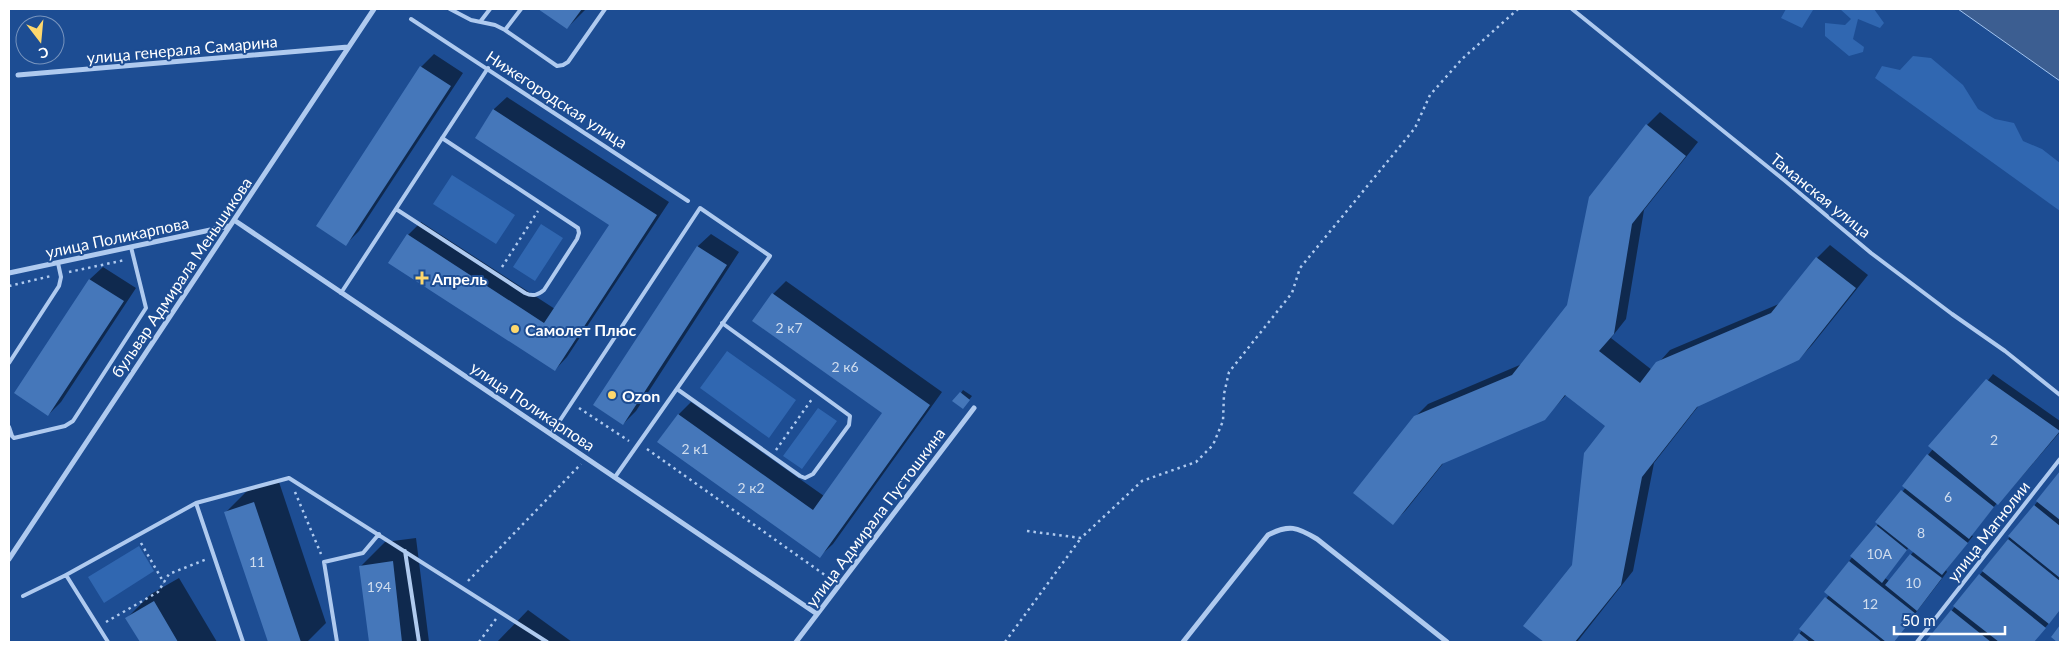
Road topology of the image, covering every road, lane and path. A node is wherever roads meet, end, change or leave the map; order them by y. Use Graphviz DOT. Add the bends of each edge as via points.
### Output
graph roads {
  1 [pos="374,9"];
  2 [pos="450,9"];
  3 [pos="490,9"];
  4 [pos="521,9"];
  5 [pos="605,9"];
  6 [pos="1518,9"];
  7 [pos="1572,9"];
  8 [pos="411,19"];
  9 [pos="480,22"];
  10 [pos="505,30"];
  11 [pos="348,47"];
  12 [pos="488,68"];
  13 [pos="18,75"];
  14 [pos="442,138"];
  15 [pos="688,201"];
  16 [pos="543,204"];
  17 [pos="396,209"];
  18 [pos="234,220"];
  19 [pos="230,226"];
  20 [pos="131,247"];
  21 [pos="134,258"];
  22 [pos="58,262"];
  23 [pos="9,273"];
  24 [pos="60,274"];
  25 [pos="497,275"];
  26 [pos="9,286"];
  27 [pos="341,292"];
  28 [pos="722,324"];
  29 [pos="9,363"];
  30 [pos="677,389"];
  31 [pos="818,392"];
  32 [pos="2060,395"];
  33 [pos="572,403"];
  34 [pos="974,408"];
  35 [pos="9,427"];
  36 [pos="551,434"];
  37 [pos="638,444"];
  38 [pos="772,456"];
  39 [pos="586,458"];
  40 [pos="2060,459"];
  41 [pos="615,477"];
  42 [pos="289,478"];
  43 [pos="196,503"];
  44 [pos="1027,531"];
  45 [pos="379,534"];
  46 [pos="134,537"];
  47 [pos="1081,538"];
  48 [pos="405,551"];
  49 [pos="214,557"];
  50 [pos="9,559"];
  51 [pos="324,562"];
  52 [pos="66,575"];
  53 [pos="164,583"];
  54 [pos="839,586"];
  55 [pos="462,587"];
  56 [pos="23,596"];
  57 [pos="501,612"];
  58 [pos="818,614"];
  59 [pos="98,626"];
  60 [pos="108,642"];
  61 [pos="243,642"];
  62 [pos="337,642"];
  63 [pos="419,642"];
  64 [pos="480,642"];
  65 [pos="548,642"];
  66 [pos="796,642"];
  67 [pos="1005,642"];
  68 [pos="1183,642"];
  69 [pos="1448,642"];
  70 [pos="1917,642"];
  1 -- 11 [label="street, бульвар Адмирала Меньшикова"];
  2 -- 9 [label="lane"];
  3 -- 9 [label="lane"];
  4 -- 10 [label="lane"];
  5 -- 10 [label="lane" via="564,65 557,66"];
  6 -- 47 [label="path" via="1462,59 1430,95 1415,128 1300,268 1292,293 1229,372 1223,421 1213,445 1196,462 1142,481"];
  7 -- 32 [label="lane, Таманская улица" via="1871,253"];
  8 -- 12 [label="lane, Нижегородская улица"];
  9 -- 10 [label="lane"];
  11 -- 13 [label="street, улица генерала Самарина"];
  11 -- 18 [label="street, бульвар Адмирала Меньшикова"];
  12 -- 14 [label="lane"];
  12 -- 15 [label="lane, Нижегородская улица"];
  14 -- 16 [label="lane"];
  14 -- 17 [label="lane"];
  16 -- 25 [label="path"];
  16 -- 25 [label="lane" via="574,224 579,233 554,275 538,295 531,296"];
  17 -- 25 [label="lane"];
  17 -- 27 [label="lane"];
  18 -- 19 [label="street, бульвар Адмирала Меньшикова"];
  18 -- 27 [label="street, улица Поликарпова"];
  19 -- 20 [label="street, улица Поликарпова"];
  19 -- 50 [label="street, бульвар Адмирала Меньшикова"];
  20 -- 21 [label="lane"];
  20 -- 22 [label="street, улица Поликарпова"];
  21 -- 24 [label="path"];
  21 -- 35 [label="lane" via="146,308 73,421 65,426 14,438"];
  22 -- 23 [label="street, улица Поликарпова"];
  22 -- 24 [label="lane"];
  24 -- 26 [label="path"];
  24 -- 29 [label="lane" via="59,286"];
  27 -- 36 [label="street, улица Поликарпова"];
  28 -- 30 [label="lane"];
  28 -- 31 [label="lane"];
  28 -- 33 [label="lane" via="770,256 700,208"];
  30 -- 37 [label="lane"];
  30 -- 38 [label="lane"];
  31 -- 38 [label="path"];
  31 -- 38 [label="lane" via="850,416 849,425 810,477 800,476"];
  33 -- 36 [label="lane"];
  33 -- 37 [label="path"];
  34 -- 54 [label="street, улица Адмирала Пустошкина"];
  36 -- 39 [label="street, улица Поликарпова"];
  37 -- 41 [label="lane"];
  37 -- 54 [label="path"];
  39 -- 41 [label="street, улица Поликарпова"];
  39 -- 55 [label="path"];
  40 -- 70 [label="lane, улица Магнолии"];
  41 -- 58 [label="street, улица Поликарпова"];
  42 -- 43 [label="lane"];
  42 -- 45 [label="lane"];
  42 -- 51 [label="path"];
  43 -- 46 [label="lane"];
  43 -- 49 [label="lane"];
  44 -- 47 [label="path"];
  45 -- 48 [label="lane"];
  45 -- 51 [label="lane" via="363,553"];
  46 -- 52 [label="lane"];
  46 -- 53 [label="path" via="140,540"];
  47 -- 67 [label="path"];
  48 -- 55 [label="lane"];
  48 -- 63 [label="lane"];
  49 -- 53 [label="path" via="169,574"];
  49 -- 61 [label="lane"];
  51 -- 62 [label="lane"];
  52 -- 56 [label="lane"];
  52 -- 59 [label="lane"];
  53 -- 59 [label="path" via="158,592"];
  54 -- 58 [label="street, улица Адмирала Пустошкина"];
  55 -- 57 [label="lane"];
  57 -- 64 [label="path"];
  57 -- 65 [label="lane"];
  58 -- 66 [label="street, улица Адмирала Пустошкина"];
  59 -- 60 [label="lane"];
  68 -- 69 [label="street" via="1268,535 1281,529 1295,528 1317,539"];
}
